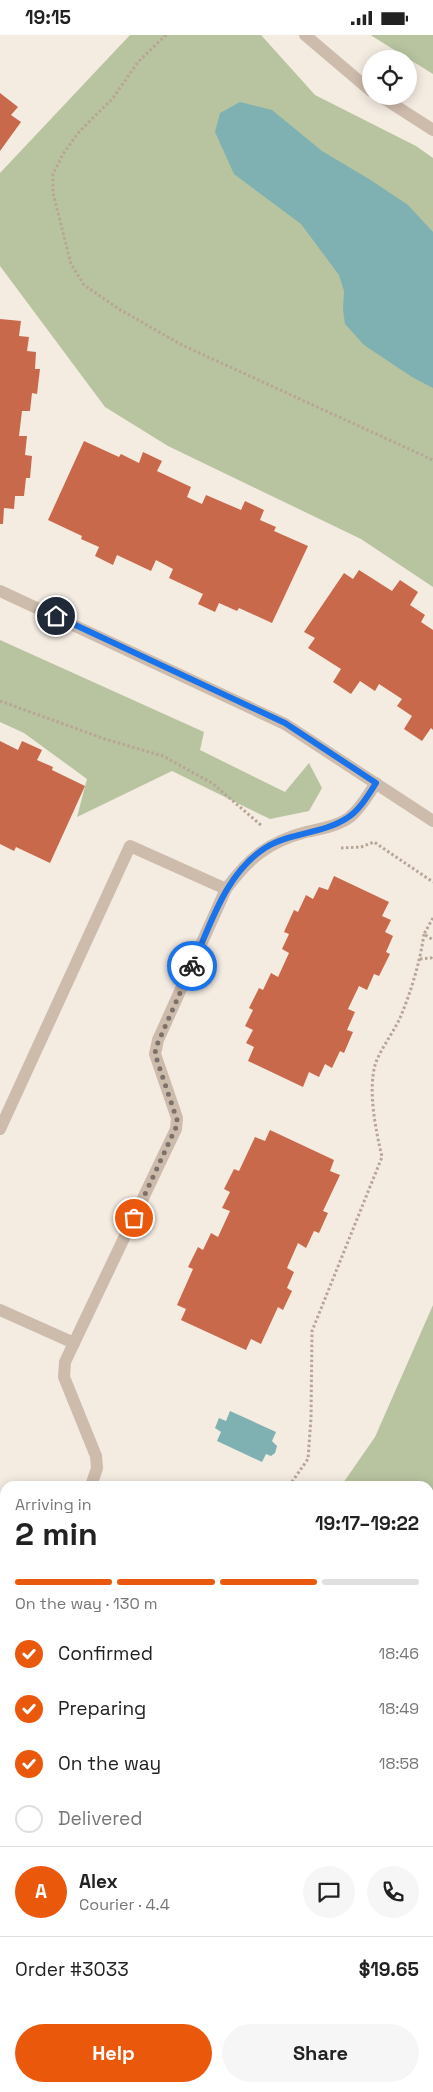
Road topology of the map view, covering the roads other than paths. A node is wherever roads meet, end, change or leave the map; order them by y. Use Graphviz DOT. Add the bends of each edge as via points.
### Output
graph roads {
  1 [pos="305,35"];
  2 [pos="362,83"];
  3 [pos="394,105"];
  4 [pos="433,130"];
  5 [pos="0,591"];
  6 [pos="376,783"];
  7 [pos="433,821"];
  8 [pos="226,889"];
  9 [pos="0,1129"];
  10 [pos="0,1310"];
  11 [pos="74,1343"];
  12 [pos="93,1481"];
  1 -- 2 [label="street"];
  3 -- 4 [label="street"];
  5 -- 6 [label="street" via="285,723"];
  6 -- 7 [label="street"];
  6 -- 8 [label="street" via="349,817 338,824 279,841 264,849 241,869"];
  8 -- 9 [label="street" via="130,846"];
  8 -- 11 [label="street" via="156,1047 155,1054 177,1118 176,1129"];
  10 -- 11 [label="street"];
  11 -- 12 [label="street" via="65,1363 64,1377 96,1456 98,1468"];
}
